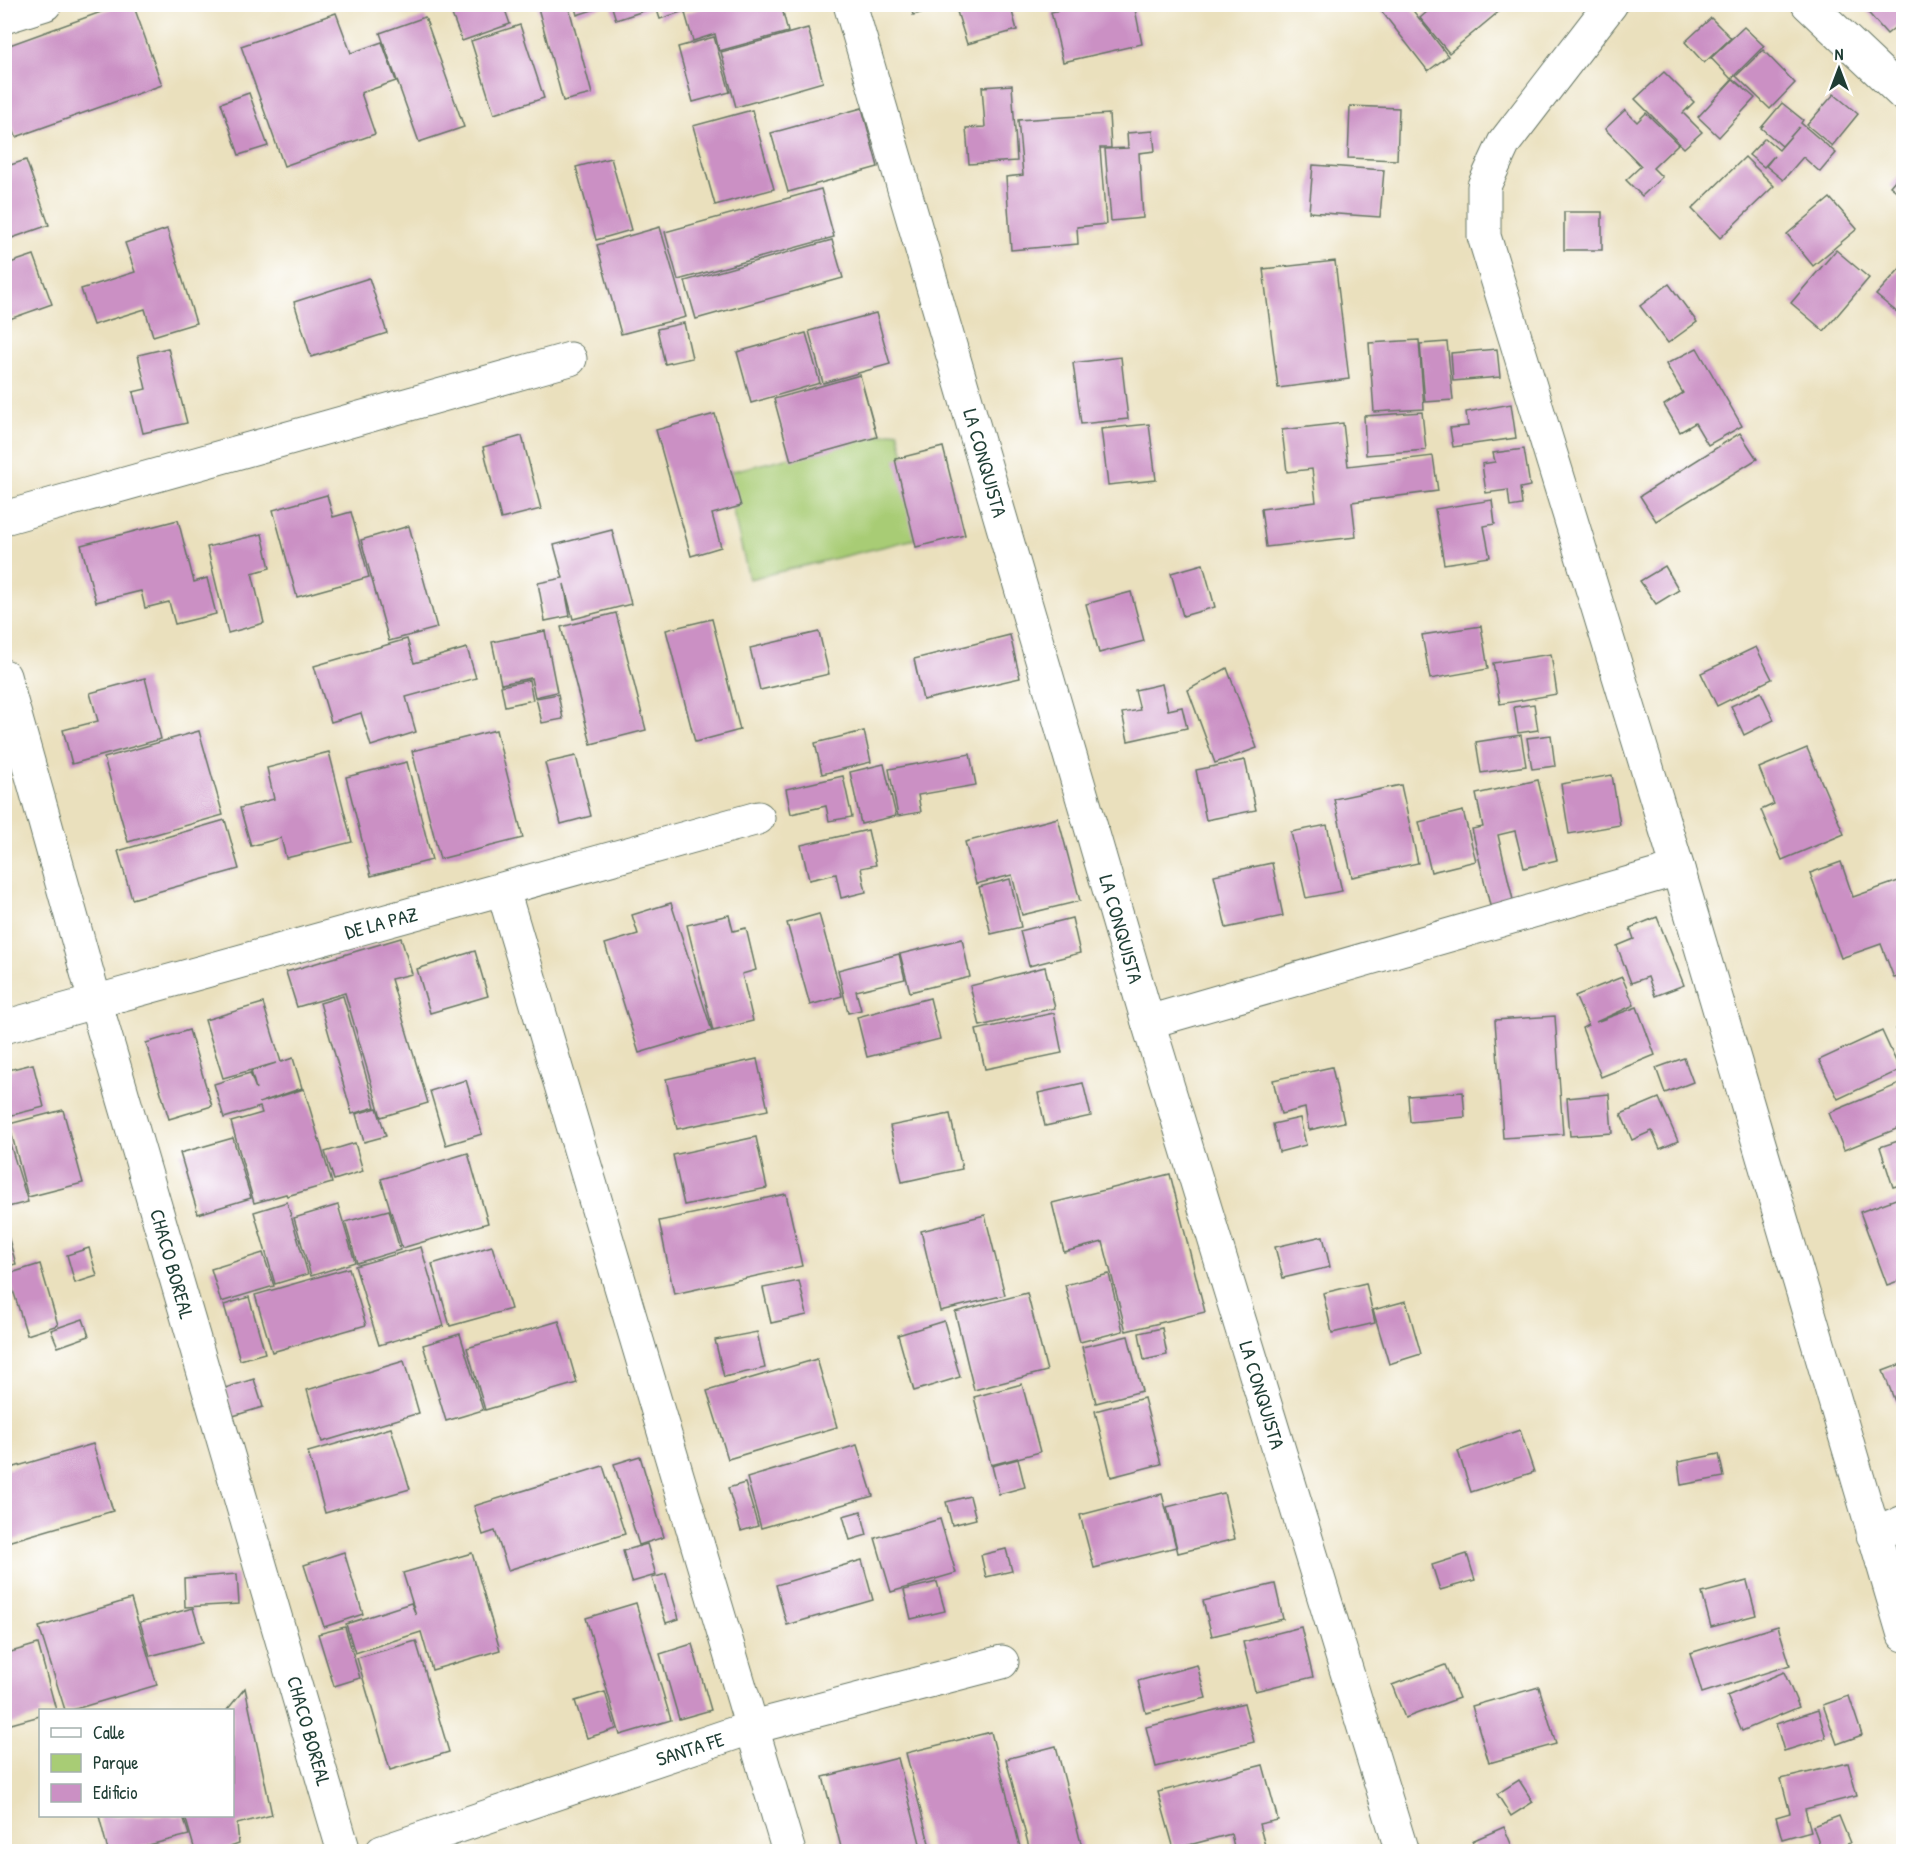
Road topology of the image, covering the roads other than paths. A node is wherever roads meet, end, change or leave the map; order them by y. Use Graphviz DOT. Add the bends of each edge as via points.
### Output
graph roads {
  1 [pos="45,4"];
  2 [pos="850,4"];
  3 [pos="1611,4"];
  4 [pos="1808,4"];
  5 [pos="4,17"];
  6 [pos="1904,95"];
  7 [pos="570,359"];
  8 [pos="4,518"];
  9 [pos="4,676"];
  10 [pos="758,818"];
  11 [pos="1678,869"];
  12 [pos="502,890"];
  13 [pos="95,1000"];
  14 [pos="1148,1022"];
  15 [pos="4,1027"];
  16 [pos="1904,1522"];
  17 [pos="1873,1535"];
  18 [pos="1904,1635"];
  19 [pos="1002,1662"];
  20 [pos="753,1727"];
  21 [pos="344,1851"];
  22 [pos="382,1851"];
  23 [pos="789,1851"];
  24 [pos="1402,1851"];
  1 -- 5 [label="street"];
  2 -- 14 [label="street, LA CONQUISTA"];
  3 -- 11 [label="street" via="1504,144 1485,186 1484,236"];
  4 -- 6 [label="street"];
  7 -- 8 [label="street"];
  9 -- 13 [label="street, CHACO BOREAL"];
  10 -- 12 [label="street, DE LA PAZ"];
  11 -- 14 [label="street"];
  11 -- 17 [label="street"];
  12 -- 13 [label="street, DE LA PAZ"];
  12 -- 20 [label="street"];
  13 -- 15 [label="street, DE LA PAZ"];
  13 -- 21 [label="street, CHACO BOREAL"];
  14 -- 24 [label="street, LA CONQUISTA"];
  16 -- 17 [label="street"];
  17 -- 18 [label="street"];
  19 -- 20 [label="street, SANTA FE"];
  20 -- 22 [label="street, SANTA FE"];
  20 -- 23 [label="street"];
}
